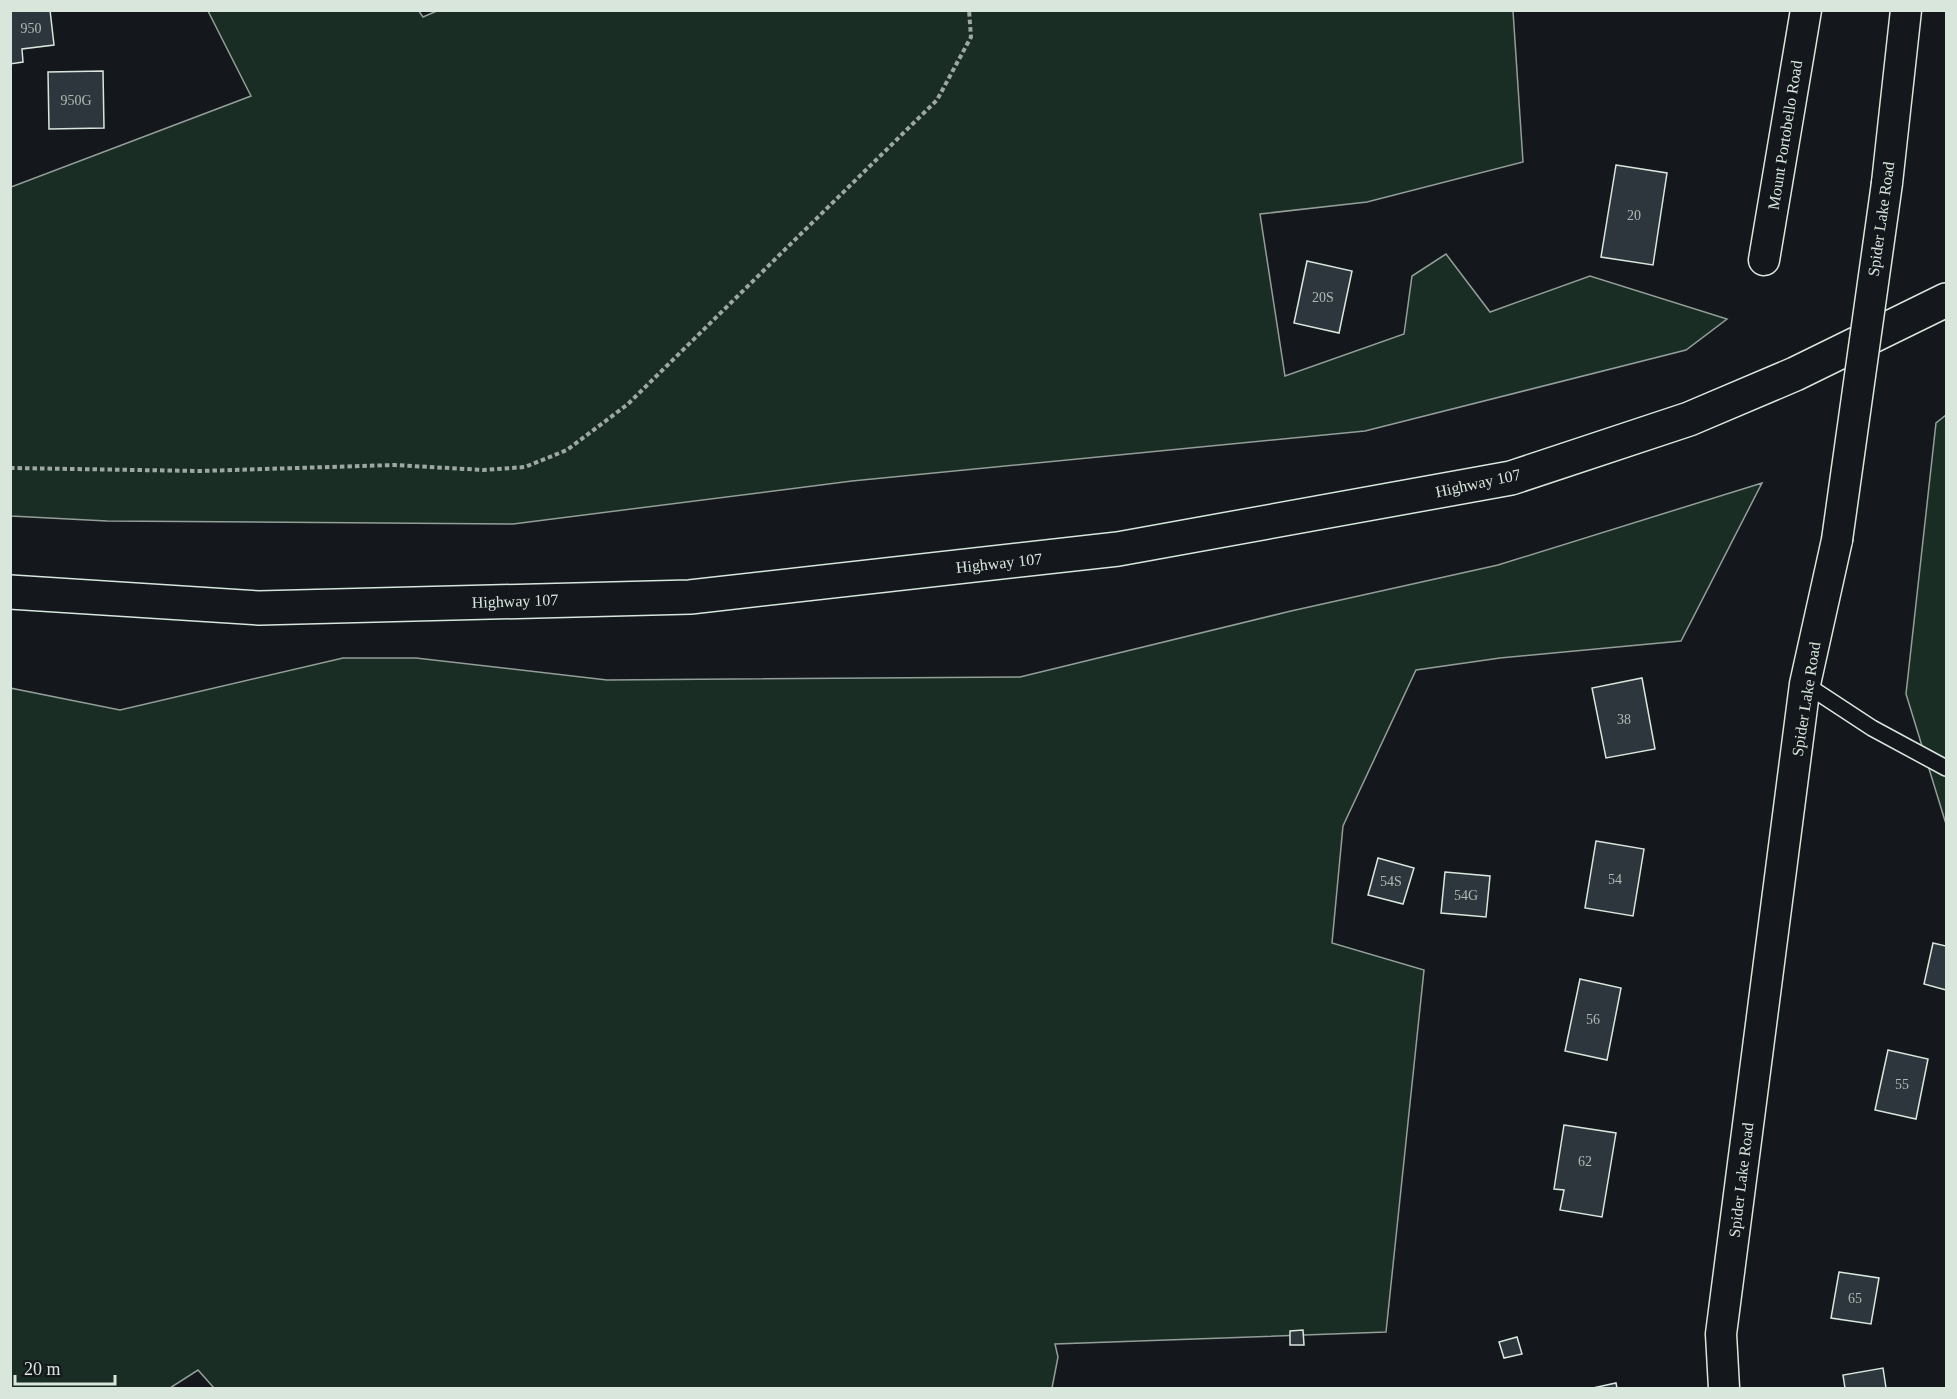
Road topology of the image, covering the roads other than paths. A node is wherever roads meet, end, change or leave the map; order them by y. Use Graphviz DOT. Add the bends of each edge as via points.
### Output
graph roads {
  1 [pos="1806,10"];
  2 [pos="1906,10"];
  3 [pos="1764,260"];
  4 [pos="1947,300"];
  5 [pos="10,592"];
  6 [pos="1805,684"];
  7 [pos="1947,768"];
  8 [pos="1724,1389"];
  1 -- 3 [label="street, Mount Portobello Road"];
  2 -- 6 [label="street, Spider Lake Road, bridge" via="1887,183 1837,540"];
  4 -- 5 [label="highway, Highway 107" via="1689,420 1511,478 1118,549 690,597 259,608"];
  6 -- 7 [label="lane" via="1872,728"];
  6 -- 8 [label="street, Spider Lake Road" via="1721,1334"];
}
